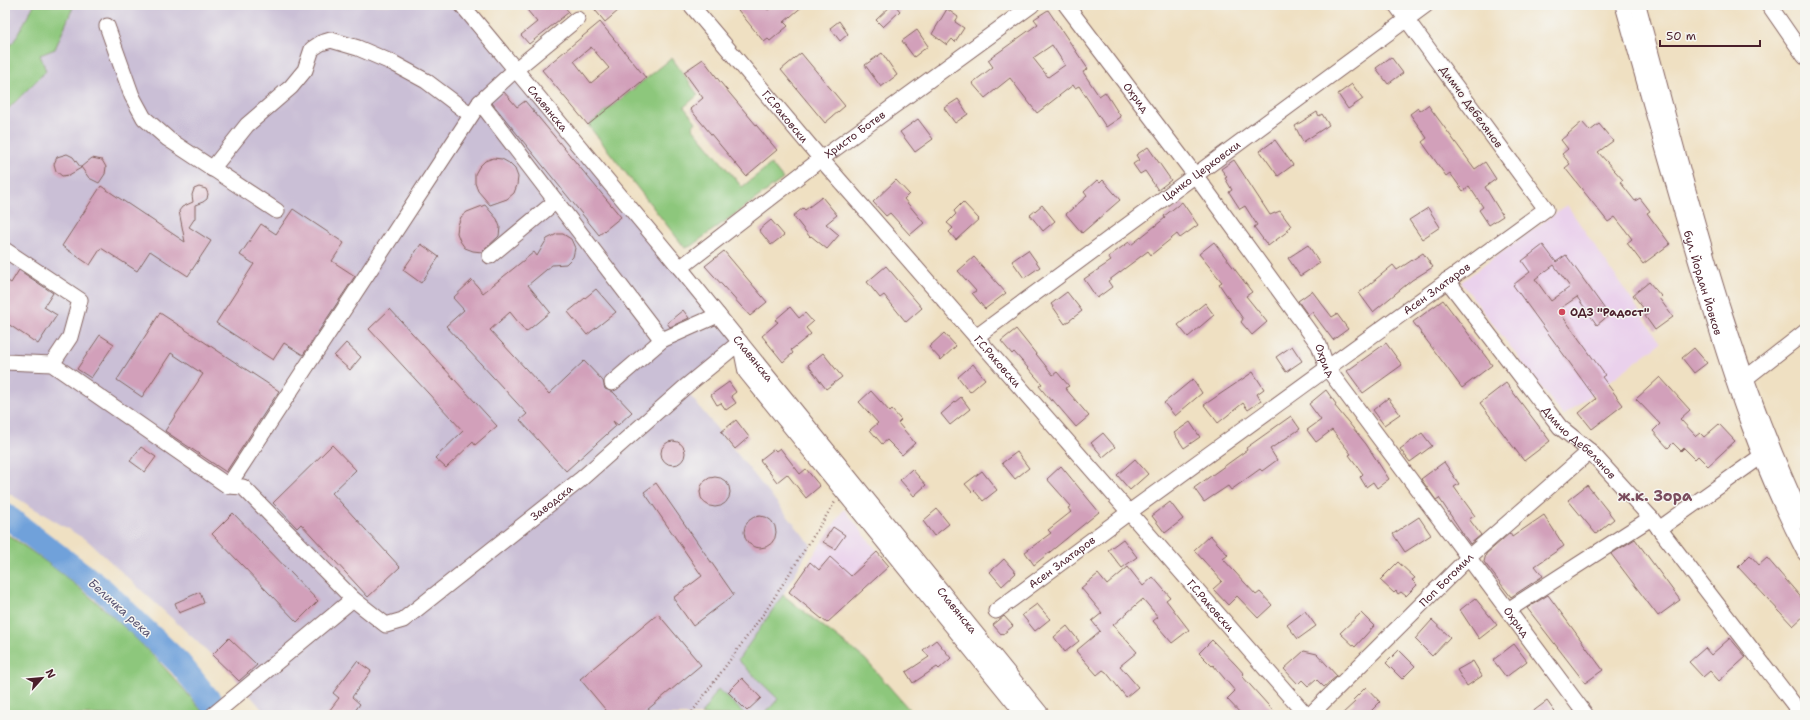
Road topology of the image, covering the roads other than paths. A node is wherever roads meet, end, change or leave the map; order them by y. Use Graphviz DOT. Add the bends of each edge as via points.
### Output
graph roads {
  1 [pos="462,5"];
  2 [pos="691,5"];
  3 [pos="1032,5"];
  4 [pos="1066,5"];
  5 [pos="1396,5"];
  6 [pos="1426,5"];
  7 [pos="1623,5"];
  8 [pos="1638,5"];
  9 [pos="1769,5"];
  10 [pos="576,19"];
  11 [pos="1407,19"];
  12 [pos="106,26"];
  13 [pos="1805,57"];
  14 [pos="515,70"];
  15 [pos="480,102"];
  16 [pos="472,115"];
  17 [pos="821,159"];
  18 [pos="212,169"];
  19 [pos="1195,175"];
  20 [pos="556,201"];
  21 [pos="1546,209"];
  22 [pos="277,211"];
  23 [pos="5,250"];
  24 [pos="490,256"];
  25 [pos="680,268"];
  26 [pos="1448,280"];
  27 [pos="718,315"];
  28 [pos="1805,332"];
  29 [pos="976,337"];
  30 [pos="662,340"];
  31 [pos="740,342"];
  32 [pos="5,362"];
  33 [pos="52,364"];
  34 [pos="1327,368"];
  35 [pos="1746,378"];
  36 [pos="612,383"];
  37 [pos="1590,451"];
  38 [pos="1760,457"];
  39 [pos="228,486"];
  40 [pos="1128,513"];
  41 [pos="1805,522"];
  42 [pos="1655,524"];
  43 [pos="1805,553"];
  44 [pos="1469,557"];
  45 [pos="353,599"];
  46 [pos="1508,610"];
  47 [pos="996,611"];
  48 [pos="214,715"];
  49 [pos="1024,715"];
  50 [pos="1042,715"];
  51 [pos="1306,715"];
  52 [pos="1310,715"];
  53 [pos="1586,715"];
  54 [pos="1802,715"];
  1 -- 14 [label="street, Славянска"];
  2 -- 17 [label="street, Г.С.Раковски"];
  3 -- 17 [label="street, Христо Ботев"];
  4 -- 19 [label="street, Охрид"];
  5 -- 11 [label="street, Димчо Дебелянов"];
  6 -- 11 [label="street, Цанко Церковски"];
  7 -- 38 [label="street, бул. Йордан Йовков" via="1687,231 1734,386"];
  8 -- 35 [label="street, бул. Йордан Йовков" via="1696,218"];
  9 -- 13 [label="street"];
  10 -- 14 [label="street"];
  11 -- 19 [label="street, Цанко Церковски"];
  11 -- 21 [label="street, Димчо Дебелянов"];
  12 -- 18 [label="street" via="132,96 144,118 168,139"];
  14 -- 15 [label="street"];
  14 -- 25 [label="street, Славянска"];
  15 -- 16 [label="street"];
  15 -- 20 [label="street"];
  16 -- 18 [label="street" via="426,81 393,63 331,40 312,49 305,70 291,87 247,125"];
  16 -- 39 [label="street"];
  17 -- 25 [label="street, Христо Ботев"];
  17 -- 29 [label="street, Г.С.Раковски"];
  18 -- 22 [label="street"];
  19 -- 29 [label="street, Цанко Церковски"];
  19 -- 34 [label="street, Охрид" via="1319,345"];
  20 -- 24 [label="street"];
  20 -- 30 [label="street"];
  21 -- 26 [label="street, Асен Златаров"];
  23 -- 33 [label="street" via="80,300 70,337"];
  25 -- 27 [label="street, Славянска"];
  26 -- 34 [label="street, Асен Златаров"];
  26 -- 37 [label="street, Димчо Дебелянов" via="1560,427"];
  27 -- 30 [label="street"];
  27 -- 31 [label="street, Славянска"];
  28 -- 35 [label="street"];
  29 -- 40 [label="street, Г.С.Раковски"];
  30 -- 36 [label="street"];
  31 -- 45 [label="street, Заводска" via="580,480 403,620 386,625"];
  31 -- 49 [label="street" via="746,372"];
  31 -- 50 [label="street, Славянска"];
  32 -- 33 [label="street"];
  33 -- 39 [label="street"];
  34 -- 40 [label="street, Асен Златаров"];
  34 -- 44 [label="street, Охрид"];
  35 -- 41 [label="street, бул. Йордан Йовков" via="1770,444"];
  37 -- 42 [label="street, Димчо Дебелянов"];
  37 -- 44 [label="street, Поп Богомил"];
  38 -- 42 [label="street"];
  38 -- 43 [label="street, бул. Йордан Йовков"];
  39 -- 45 [label="street" via="243,487"];
  40 -- 47 [label="street, Асен Златаров"];
  40 -- 51 [label="street, Г.С.Раковски"];
  42 -- 46 [label="street"];
  42 -- 54 [label="street, Димчо Дебелянов"];
  44 -- 46 [label="street, Охрид"];
  44 -- 52 [label="street, Поп Богомил"];
  45 -- 48 [label="street"];
  46 -- 53 [label="street, Охрид"];
}
